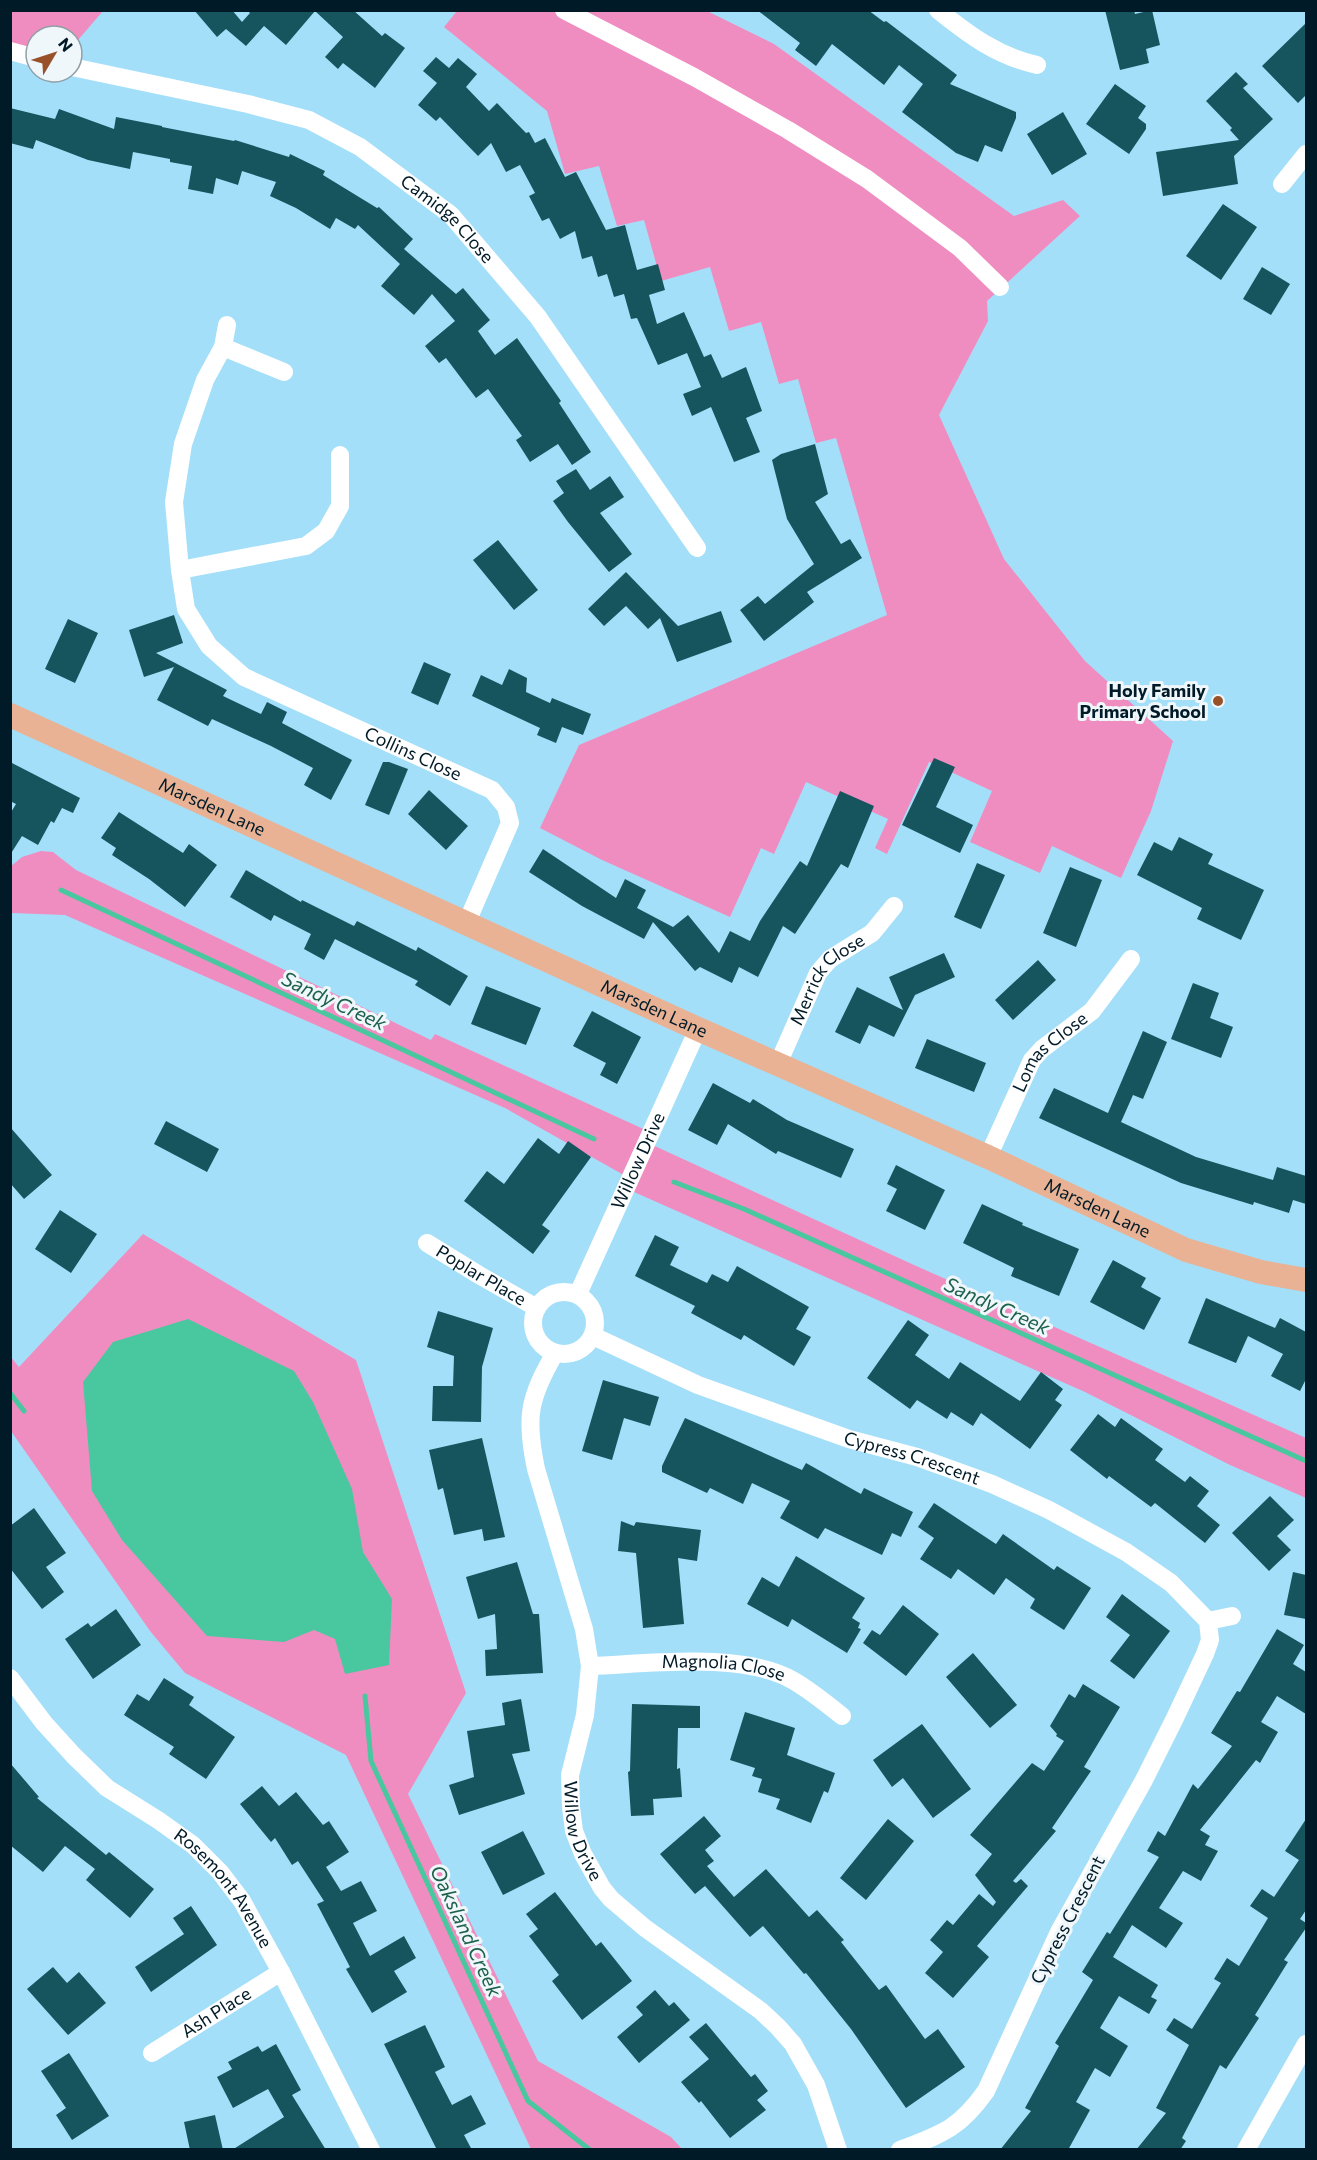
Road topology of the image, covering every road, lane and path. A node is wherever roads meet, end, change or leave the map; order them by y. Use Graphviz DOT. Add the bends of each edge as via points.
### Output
graph roads {
  1 [pos="564,10"];
  2 [pos="938,10"];
  3 [pos="1037,65"];
  4 [pos="84,70"];
  5 [pos="1306,154"];
  6 [pos="1282,184"];
  7 [pos="1000,287"];
  8 [pos="227,325"];
  9 [pos="223,347"];
  10 [pos="284,372"];
  11 [pos="339,455"];
  12 [pos="697,548"];
  13 [pos="180,570"];
  14 [pos="10,715"];
  15 [pos="894,906"];
  16 [pos="467,922"];
  17 [pos="1131,959"];
  18 [pos="698,1029"];
  19 [pos="778,1064"];
  20 [pos="988,1157"];
  21 [pos="427,1243"];
  22 [pos="1306,1280"];
  23 [pos="578,1294"];
  24 [pos="537,1308"];
  25 [pos="593,1335"];
  26 [pos="555,1353"];
  27 [pos="1232,1616"];
  28 [pos="1208,1621"];
  29 [pos="590,1666"];
  30 [pos="10,1678"];
  31 [pos="842,1716"];
  32 [pos="281,1972"];
  33 [pos="1306,2044"];
  34 [pos="152,2053"];
  35 [pos="371,2150"];
  36 [pos="837,2150"];
  37 [pos="900,2150"];
  38 [pos="1246,2150"];
  1 -- 7 [label="street" via="703,82 867,179 960,248"];
  2 -- 3 [label="street" via="997,52"];
  4 -- 12 [label="street, Camidge Close" via="309,120 360,147 451,215 538,317"];
  5 -- 6 [label="street"];
  8 -- 9 [label="street"];
  9 -- 10 [label="street"];
  9 -- 13 [label="street" via="205,380 183,444 174,502"];
  11 -- 13 [label="street" via="340,506 326,531 306,546"];
  13 -- 16 [label="street, Collins Close" via="186,609 209,646 244,677 492,790 506,807 510,823"];
  14 -- 16 [label="main road, Marsden Lane"];
  15 -- 19 [label="street, Merrick Close" via="872,933 818,972"];
  16 -- 18 [label="main road, Marsden Lane"];
  17 -- 20 [label="street, Lomas Close" via="1092,1011 1032,1060"];
  18 -- 19 [label="main road, Marsden Lane"];
  18 -- 23 [label="street, Willow Drive"];
  19 -- 20 [label="main road, Marsden Lane"];
  20 -- 22 [label="main road, Marsden Lane" via="1186,1250 1261,1272"];
  21 -- 24 [label="street, Poplar Place"];
  23 -- 24 [label="street" via="555,1293"];
  23 -- 25 [label="street" via="594,1312"];
  24 -- 26 [label="street" via="535,1334 543,1346"];
  25 -- 26 [label="street" via="577,1352"];
  25 -- 28 [label="street, Cypress Crescent" via="698,1386 849,1439 917,1457 1049,1510 1126,1552 1172,1583"];
  26 -- 29 [label="street, Willow Drive" via="532,1402 531,1442 585,1629"];
  27 -- 28 [label="street"];
  28 -- 37 [label="street, Cypress Crescent" via="1210,1640 1175,1718 1059,1932 986,2091 956,2125"];
  29 -- 31 [label="street, Magnolia Close" via="735,1662 792,1679"];
  29 -- 36 [label="street, Willow Drive" via="585,1715 570,1775 574,1831 583,1854 611,1899 778,2026 816,2085"];
  30 -- 32 [label="street, Rosemont Avenue" via="44,1723 107,1788 193,1845 220,1872 242,1901"];
  32 -- 34 [label="street, Ash Place"];
  32 -- 35 [label="street, Rosemont Avenue"];
  33 -- 38 [label="street"];
}
